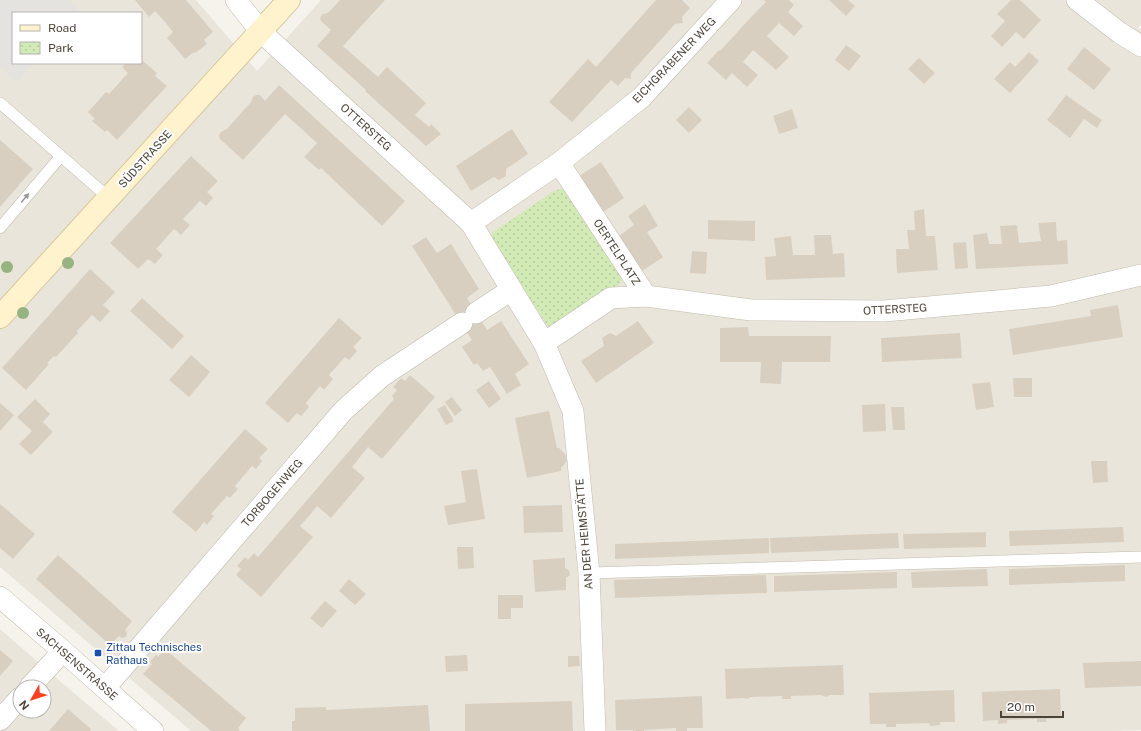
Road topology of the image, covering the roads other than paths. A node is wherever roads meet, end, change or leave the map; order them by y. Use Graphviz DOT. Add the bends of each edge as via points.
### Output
graph roads {
  1 [pos="236,0"];
  2 [pos="289,0"];
  3 [pos="731,0"];
  4 [pos="1078,0"];
  5 [pos="261,32"];
  6 [pos="1141,46"];
  7 [pos="0,104"];
  8 [pos="61,156"];
  9 [pos="559,163"];
  10 [pos="109,198"];
  11 [pos="471,223"];
  12 [pos="0,228"];
  13 [pos="1141,275"];
  14 [pos="511,290"];
  15 [pos="646,296"];
  16 [pos="0,317"];
  17 [pos="544,343"];
  18 [pos="1141,557"];
  19 [pos="589,573"];
  20 [pos="0,597"];
  21 [pos="63,651"];
  22 [pos="37,679"];
  23 [pos="105,688"];
  24 [pos="12,707"];
  25 [pos="0,720"];
  26 [pos="153,731"];
  27 [pos="595,731"];
  1 -- 5 [label="street, OTTERSTEG"];
  2 -- 5 [label="main road, SÜDSTRASSE"];
  3 -- 9 [label="street, EICHGRABENER WEG" via="642,97"];
  4 -- 6 [label="street"];
  5 -- 10 [label="main road, SÜDSTRASSE"];
  5 -- 11 [label="street, OTTERSTEG"];
  7 -- 8 [label="lane"];
  8 -- 10 [label="lane"];
  12 -- 8 [label="lane, one-way"];
  9 -- 11 [label="street"];
  9 -- 15 [label="street, OERTELPLATZ"];
  10 -- 16 [label="main road, SÜDSTRASSE"];
  11 -- 14 [label="street"];
  13 -- 15 [label="street, OTTERSTEG" via="1051,296 884,311 751,310"];
  14 -- 17 [label="street"];
  14 -- 23 [label="street, TORBOGENWEG" via="382,376 343,411"];
  15 -- 17 [label="street, OERTELPLATZ" via="611,298"];
  17 -- 19 [label="street, AN DER HEIMSTÄTTE" via="573,411"];
  18 -- 19 [label="lane"];
  19 -- 27 [label="street, AN DER HEIMSTÄTTE"];
  20 -- 21 [label="street, SACHSENSTRASSE"];
  21 -- 22 [label="street"];
  21 -- 23 [label="street, SACHSENSTRASSE"];
  23 -- 26 [label="street, SACHSENSTRASSE"];
  24 -- 25 [label="street"];
}
